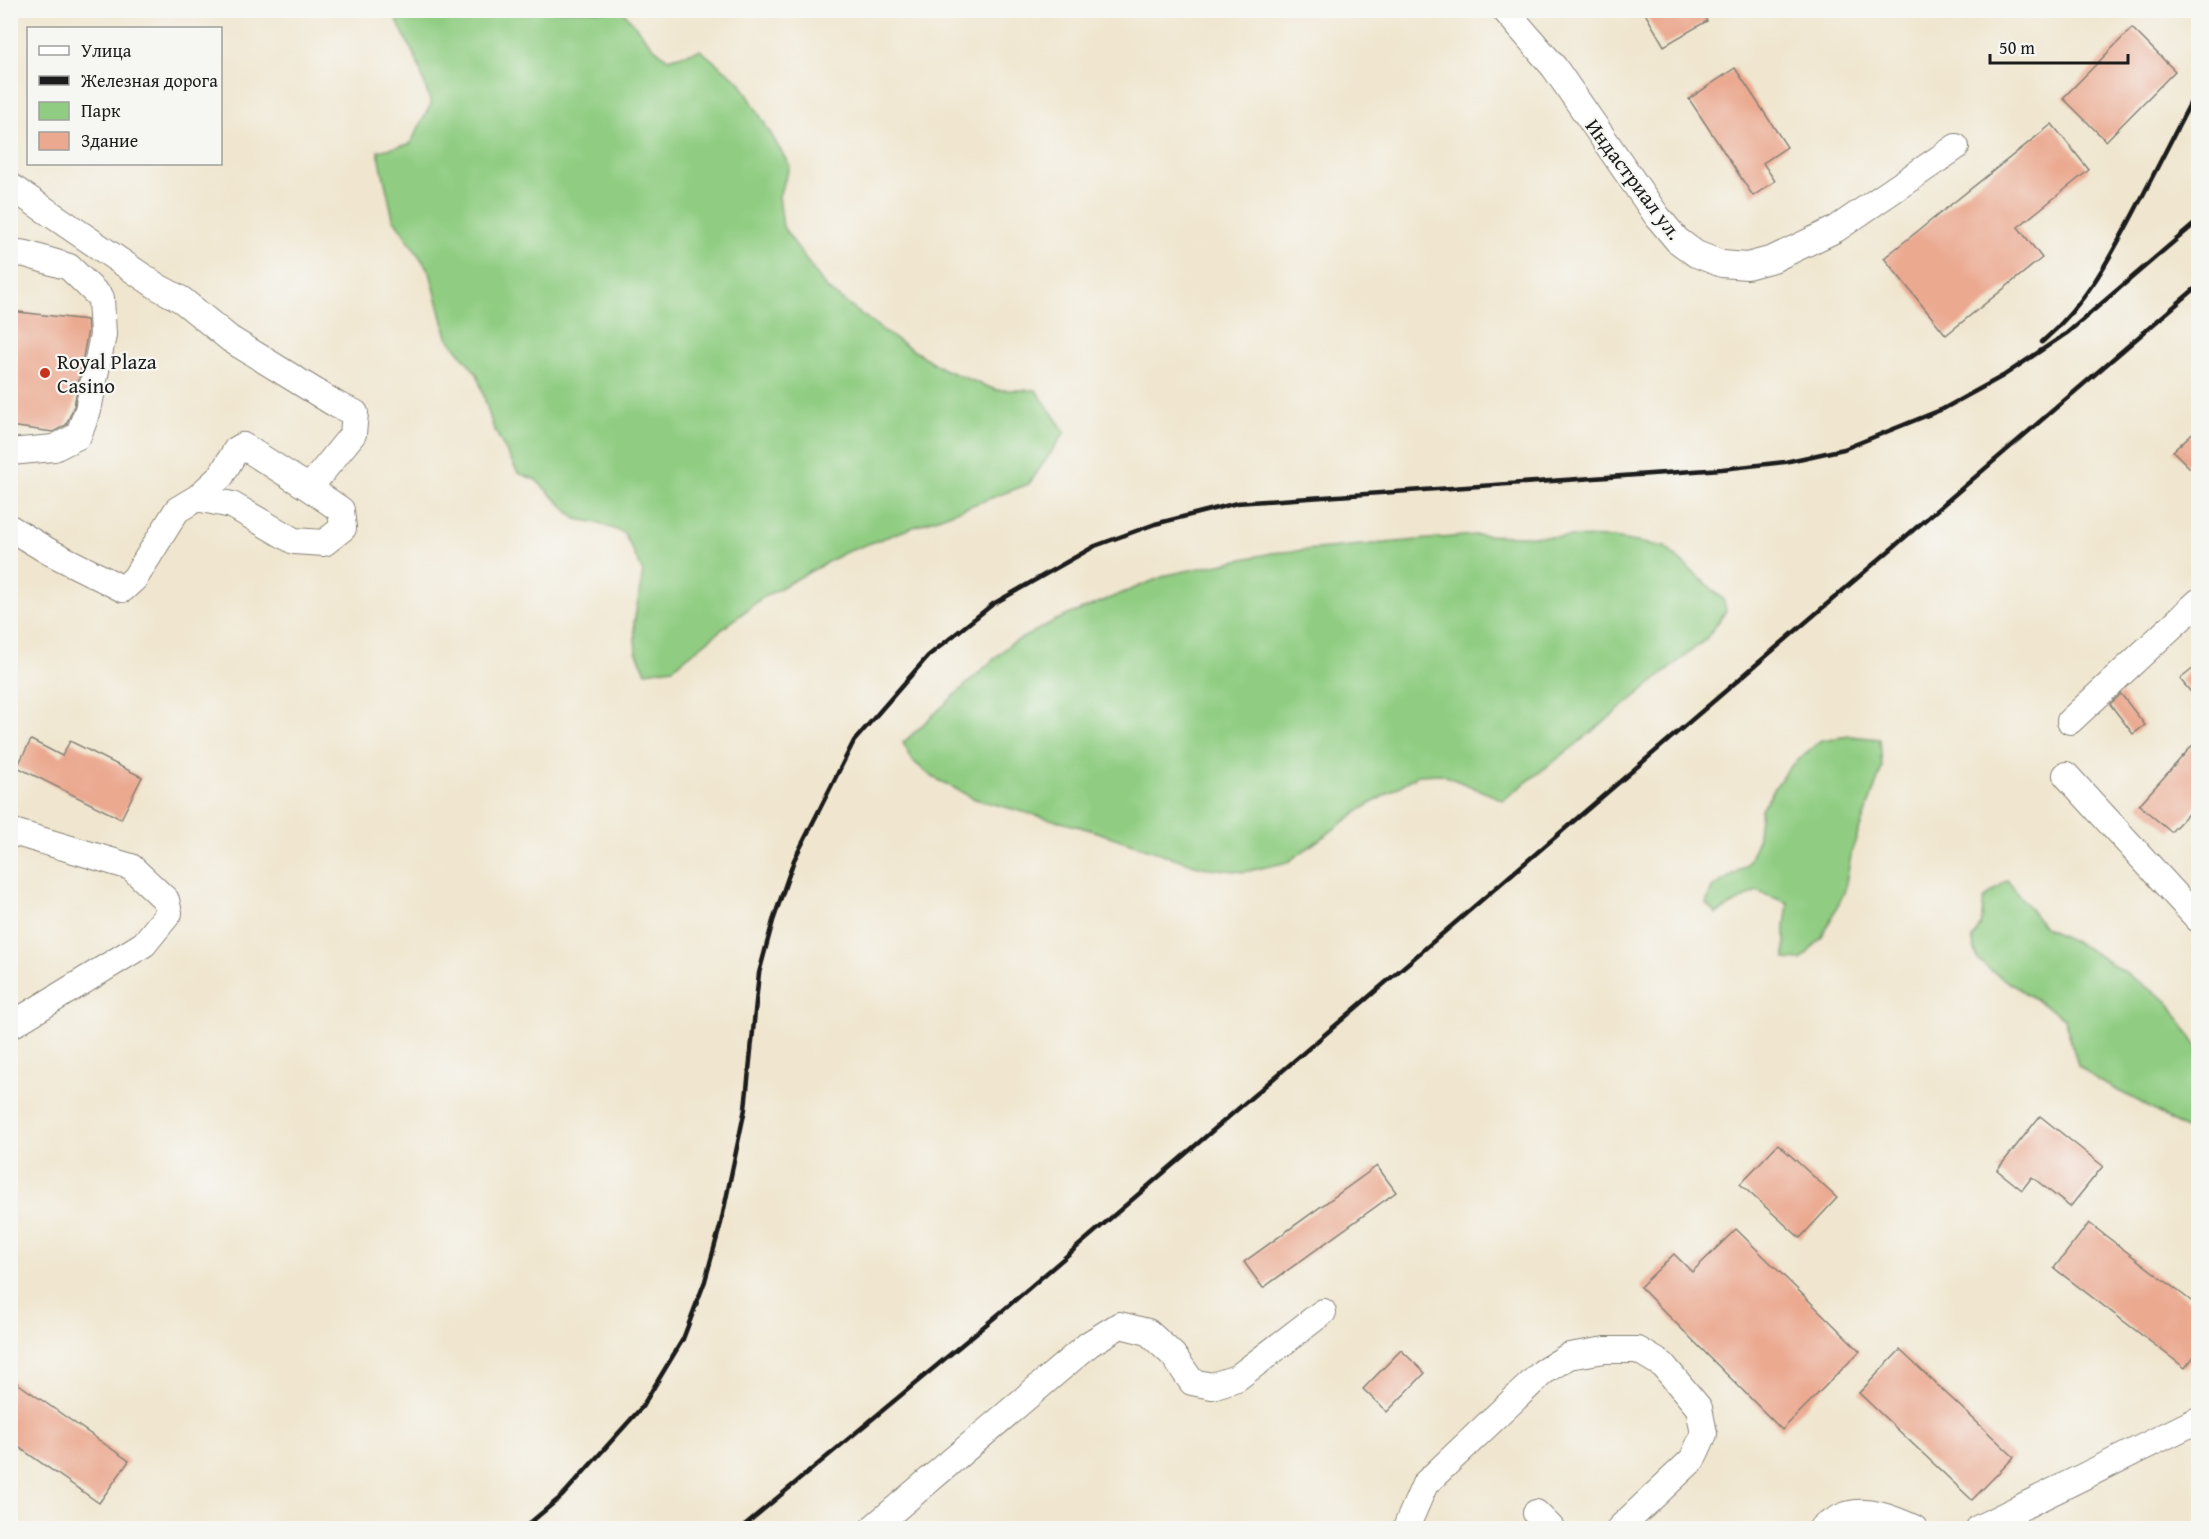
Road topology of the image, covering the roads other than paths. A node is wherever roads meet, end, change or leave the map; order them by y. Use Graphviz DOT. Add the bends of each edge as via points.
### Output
graph roads {
  1 [pos="1505,10"];
  2 [pos="1956,147"];
  3 [pos="10,186"];
  4 [pos="10,252"];
  5 [pos="10,452"];
  6 [pos="309,488"];
  7 [pos="197,498"];
  8 [pos="10,528"];
  9 [pos="2199,602"];
  10 [pos="2070,721"];
  11 [pos="2066,775"];
  12 [pos="10,831"];
  13 [pos="2199,919"];
  14 [pos="10,1026"];
  15 [pos="1323,1312"];
  16 [pos="2199,1420"];
  17 [pos="873,1528"];
  18 [pos="1406,1528"];
  19 [pos="1620,1528"];
  20 [pos="1822,1528"];
  21 [pos="1914,1528"];
  22 [pos="1979,1528"];
  1 -- 2 [label="street, Индастриал ул." via="1554,67 1656,216 1696,254 1722,264 1747,266 1773,259 1836,229"];
  3 -- 6 [label="street" via="182,300 230,339 355,413 352,434"];
  4 -- 5 [label="street" via="69,267 101,298 103,335 88,410 78,436 54,448"];
  6 -- 7 [label="street" via="243,446 236,450 221,476"];
  6 -- 7 [label="street" via="341,510 343,528 324,543 294,541 232,505"];
  7 -- 8 [label="street" via="177,510 135,578 123,589"];
  9 -- 10 [label="street"];
  11 -- 13 [label="street"];
  12 -- 14 [label="street" via="131,867 166,900 170,913 144,944"];
  15 -- 17 [label="street" via="1237,1378 1212,1386 1192,1382 1173,1355 1148,1332 1120,1325 1089,1344"];
  16 -- 22 [label="street"];
  18 -- 19 [label="street" via="1425,1484 1544,1372 1569,1356 1638,1350 1663,1365 1699,1408 1704,1434 1692,1460"];
  20 -- 21 [label="street" via="1857,1514 1886,1516"];
}
